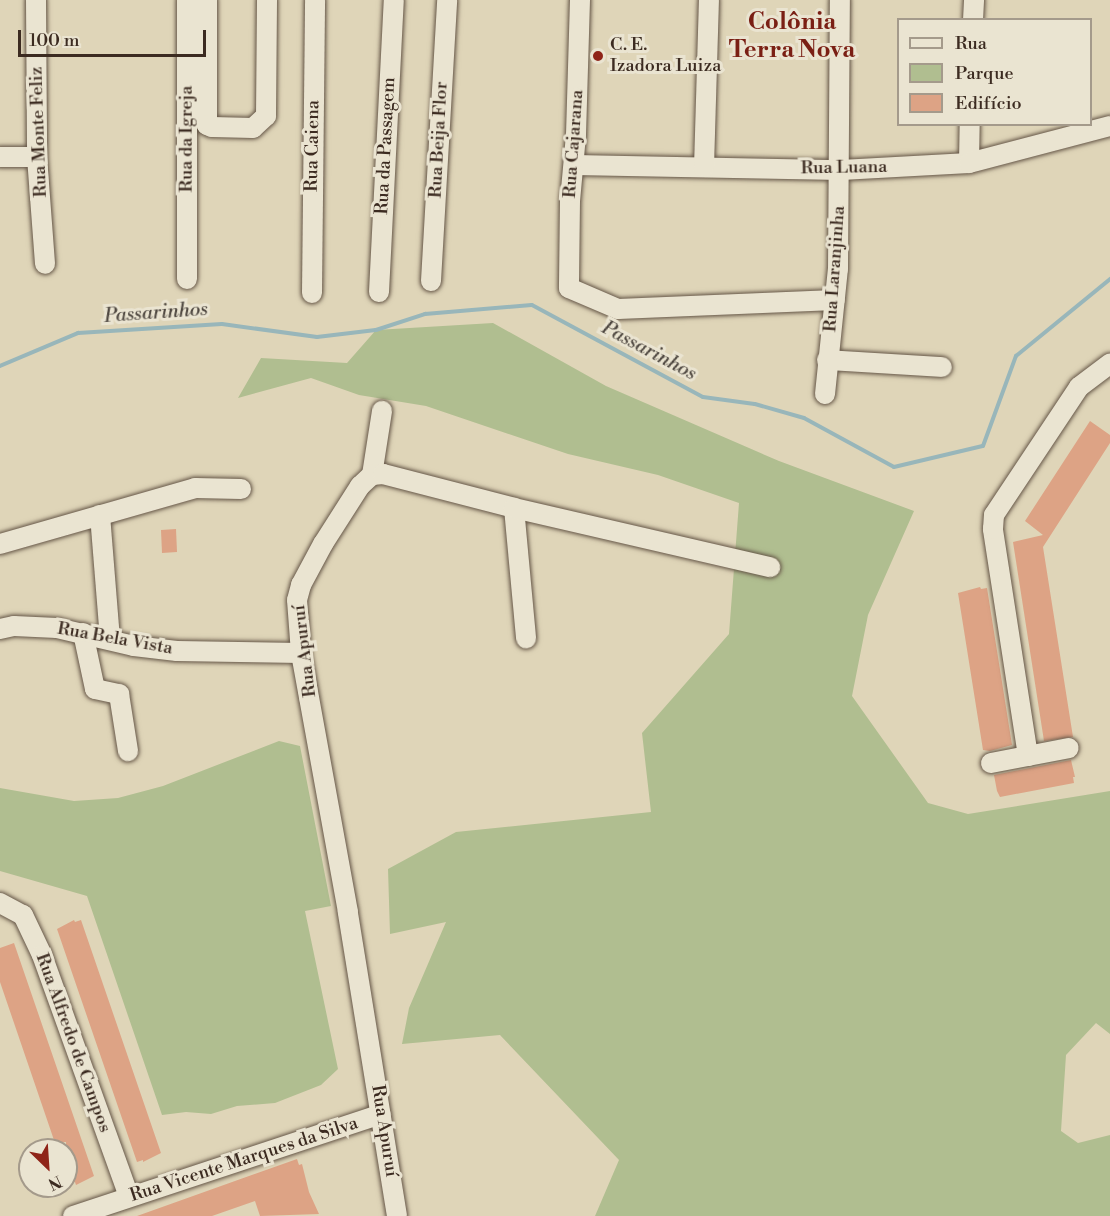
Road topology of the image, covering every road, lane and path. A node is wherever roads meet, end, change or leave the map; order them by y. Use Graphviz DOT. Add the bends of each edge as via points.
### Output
graph roads {
  1 [pos="36,0"];
  2 [pos="187,0"];
  3 [pos="207,0"];
  4 [pos="267,0"];
  5 [pos="315,0"];
  6 [pos="394,0"];
  7 [pos="447,0"];
  8 [pos="580,0"];
  9 [pos="709,0"];
  10 [pos="840,0"];
  11 [pos="974,0"];
  12 [pos="973,18"];
  13 [pos="970,126"];
  14 [pos="1110,126"];
  15 [pos="0,157"];
  16 [pos="37,157"];
  17 [pos="969,163"];
  18 [pos="574,165"];
  19 [pos="704,167"];
  20 [pos="841,170"];
  21 [pos="45,264"];
  22 [pos="187,279"];
  23 [pos="431,280"];
  24 [pos="379,292"];
  25 [pos="312,293"];
  26 [pos="835,300"];
  27 [pos="827,360"];
  28 [pos="1110,364"];
  29 [pos="942,367"];
  30 [pos="825,394"];
  31 [pos="382,411"];
  32 [pos="372,475"];
  33 [pos="241,489"];
  34 [pos="514,508"];
  35 [pos="100,515"];
  36 [pos="0,544"];
  37 [pos="770,567"];
  38 [pos="0,629"];
  39 [pos="84,633"];
  40 [pos="526,638"];
  41 [pos="110,640"];
  42 [pos="301,653"];
  43 [pos="1069,748"];
  44 [pos="128,751"];
  45 [pos="1028,756"];
  46 [pos="991,763"];
  47 [pos="0,903"];
  48 [pos="381,1114"];
  49 [pos="129,1197"];
  50 [pos="73,1216"];
  51 [pos="397,1216"];
  1 -- 16 [label="street, Rua Monte Feliz"];
  2 -- 22 [label="street, Rua da Igreja"];
  3 -- 4 [label="street" via="207,125 212,128 253,128 266,116"];
  5 -- 25 [label="street, Rua Caiena"];
  6 -- 24 [label="street, Rua da Passagem"];
  7 -- 23 [label="street, Rua Beija Flor"];
  8 -- 18 [label="street, Rua Cajarana"];
  9 -- 19 [label="street"];
  10 -- 20 [label="street, Rua Laranjinha"];
  11 -- 12 [label="street"];
  13 -- 17 [label="street"];
  14 -- 17 [label="street, Rua Luana"];
  15 -- 16 [label="street"];
  16 -- 21 [label="street, Rua Monte Feliz"];
  17 -- 20 [label="street, Rua Luana"];
  18 -- 19 [label="street, Rua Luana"];
  18 -- 26 [label="street, Rua Cajarana" via="569,288 618,309"];
  19 -- 20 [label="street, Rua Luana"];
  20 -- 26 [label="street, Rua Laranjinha"];
  26 -- 27 [label="street, Rua Laranjinha"];
  27 -- 29 [label="street"];
  27 -- 30 [label="street, Rua Laranjinha"];
  28 -- 45 [label="street" via="1079,387 994,515"];
  31 -- 32 [label="street"];
  32 -- 34 [label="street" via="394,476"];
  32 -- 42 [label="street, Rua Apuruí" via="349,500 301,585 297,600"];
  33 -- 35 [label="street" via="195,488"];
  34 -- 37 [label="street"];
  34 -- 40 [label="street"];
  35 -- 36 [label="street"];
  35 -- 41 [label="street"];
  38 -- 39 [label="street, Rua Bela Vista" via="34,627"];
  39 -- 41 [label="street, Rua Bela Vista"];
  39 -- 44 [label="street" via="95,689 119,694"];
  41 -- 42 [label="street, Rua Bela Vista" via="177,651"];
  42 -- 48 [label="street, Rua Apuruí"];
  43 -- 45 [label="street"];
  45 -- 46 [label="street"];
  47 -- 49 [label="street, Rua Alfredo de Campos" via="23,915 42,955"];
  48 -- 49 [label="street, Rua Vicente Marques da Silva"];
  48 -- 51 [label="street, Rua Apuruí"];
  49 -- 50 [label="street, Rua Vicente Marques da Silva"];
}
